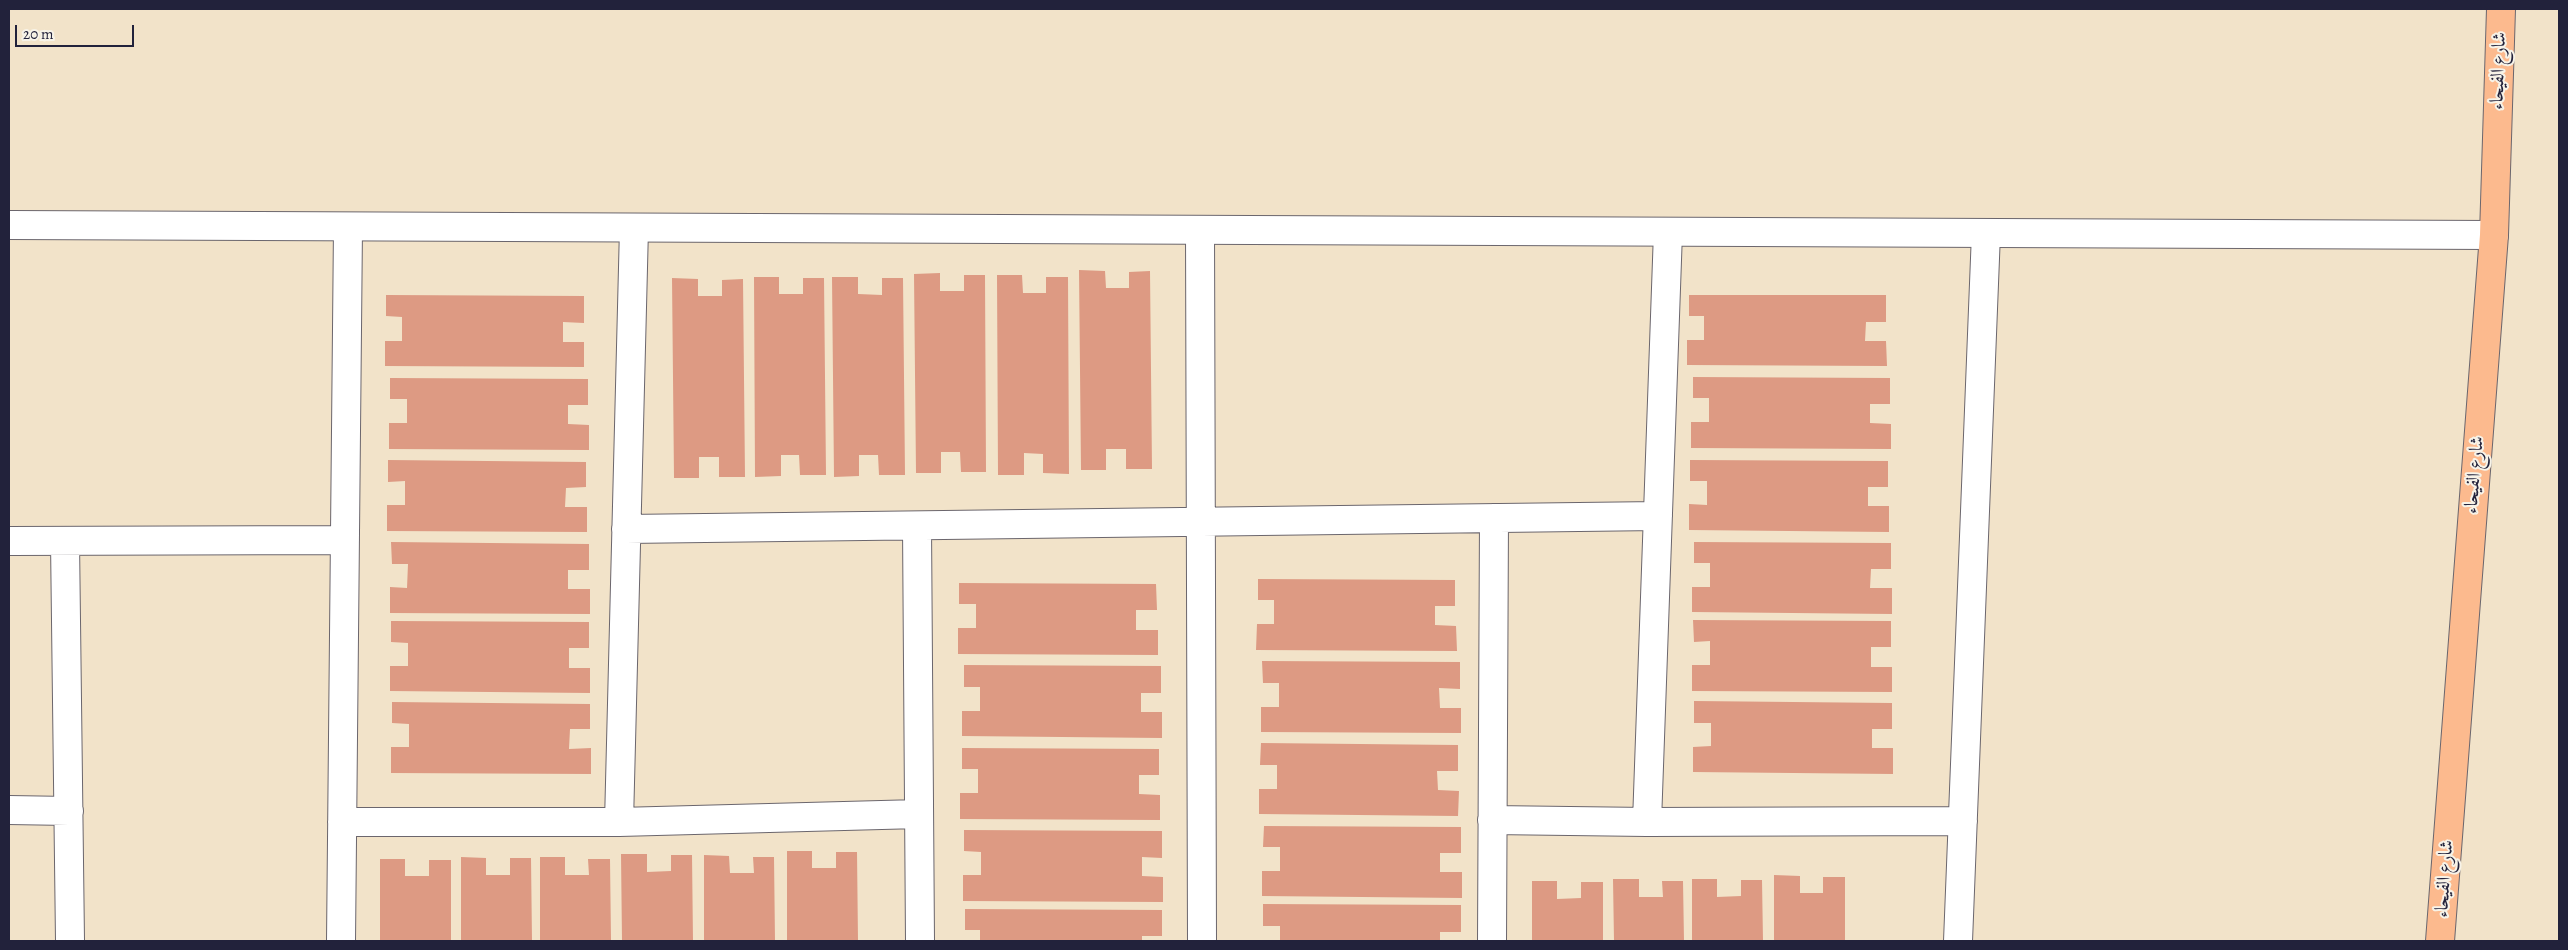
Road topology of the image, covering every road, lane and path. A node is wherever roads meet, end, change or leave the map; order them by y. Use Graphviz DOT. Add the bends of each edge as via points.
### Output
graph roads {
  1 [pos="2501,9"];
  2 [pos="9,225"];
  3 [pos="348,227"];
  4 [pos="634,228"];
  5 [pos="1200,230"];
  6 [pos="1668,232"];
  7 [pos="1986,233"];
  8 [pos="2494,235"];
  9 [pos="1658,516"];
  10 [pos="1494,518"];
  11 [pos="1200,522"];
  12 [pos="917,526"];
  13 [pos="626,530"];
  14 [pos="345,540"];
  15 [pos="9,541"];
  16 [pos="65,541"];
  17 [pos="9,810"];
  18 [pos="68,811"];
  19 [pos="919,814"];
  20 [pos="1492,820"];
  21 [pos="342,822"];
  22 [pos="619,822"];
  23 [pos="1647,822"];
  24 [pos="1963,822"];
  25 [pos="70,941"];
  26 [pos="341,941"];
  27 [pos="920,941"];
  28 [pos="1202,941"];
  29 [pos="1492,941"];
  30 [pos="1958,941"];
  31 [pos="2440,941"];
  1 -- 8 [label="highway, شارع الفيحاء"];
  2 -- 3 [label="street"];
  3 -- 4 [label="street"];
  3 -- 14 [label="street"];
  4 -- 5 [label="street"];
  4 -- 13 [label="street"];
  5 -- 6 [label="street"];
  5 -- 11 [label="street"];
  6 -- 7 [label="street"];
  6 -- 9 [label="street"];
  7 -- 8 [label="street"];
  7 -- 24 [label="street"];
  8 -- 31 [label="highway, شارع الفيحاء"];
  9 -- 10 [label="street"];
  9 -- 23 [label="street"];
  10 -- 11 [label="street"];
  10 -- 20 [label="street"];
  11 -- 12 [label="street"];
  11 -- 28 [label="street"];
  12 -- 13 [label="street"];
  12 -- 19 [label="street"];
  13 -- 22 [label="street"];
  14 -- 16 [label="street"];
  14 -- 21 [label="street"];
  15 -- 16 [label="street"];
  16 -- 18 [label="street"];
  17 -- 18 [label="street"];
  18 -- 25 [label="street"];
  19 -- 22 [label="street"];
  19 -- 27 [label="street"];
  20 -- 23 [label="street"];
  20 -- 29 [label="street"];
  21 -- 22 [label="street"];
  21 -- 26 [label="street"];
  23 -- 24 [label="street"];
  24 -- 30 [label="street"];
}
